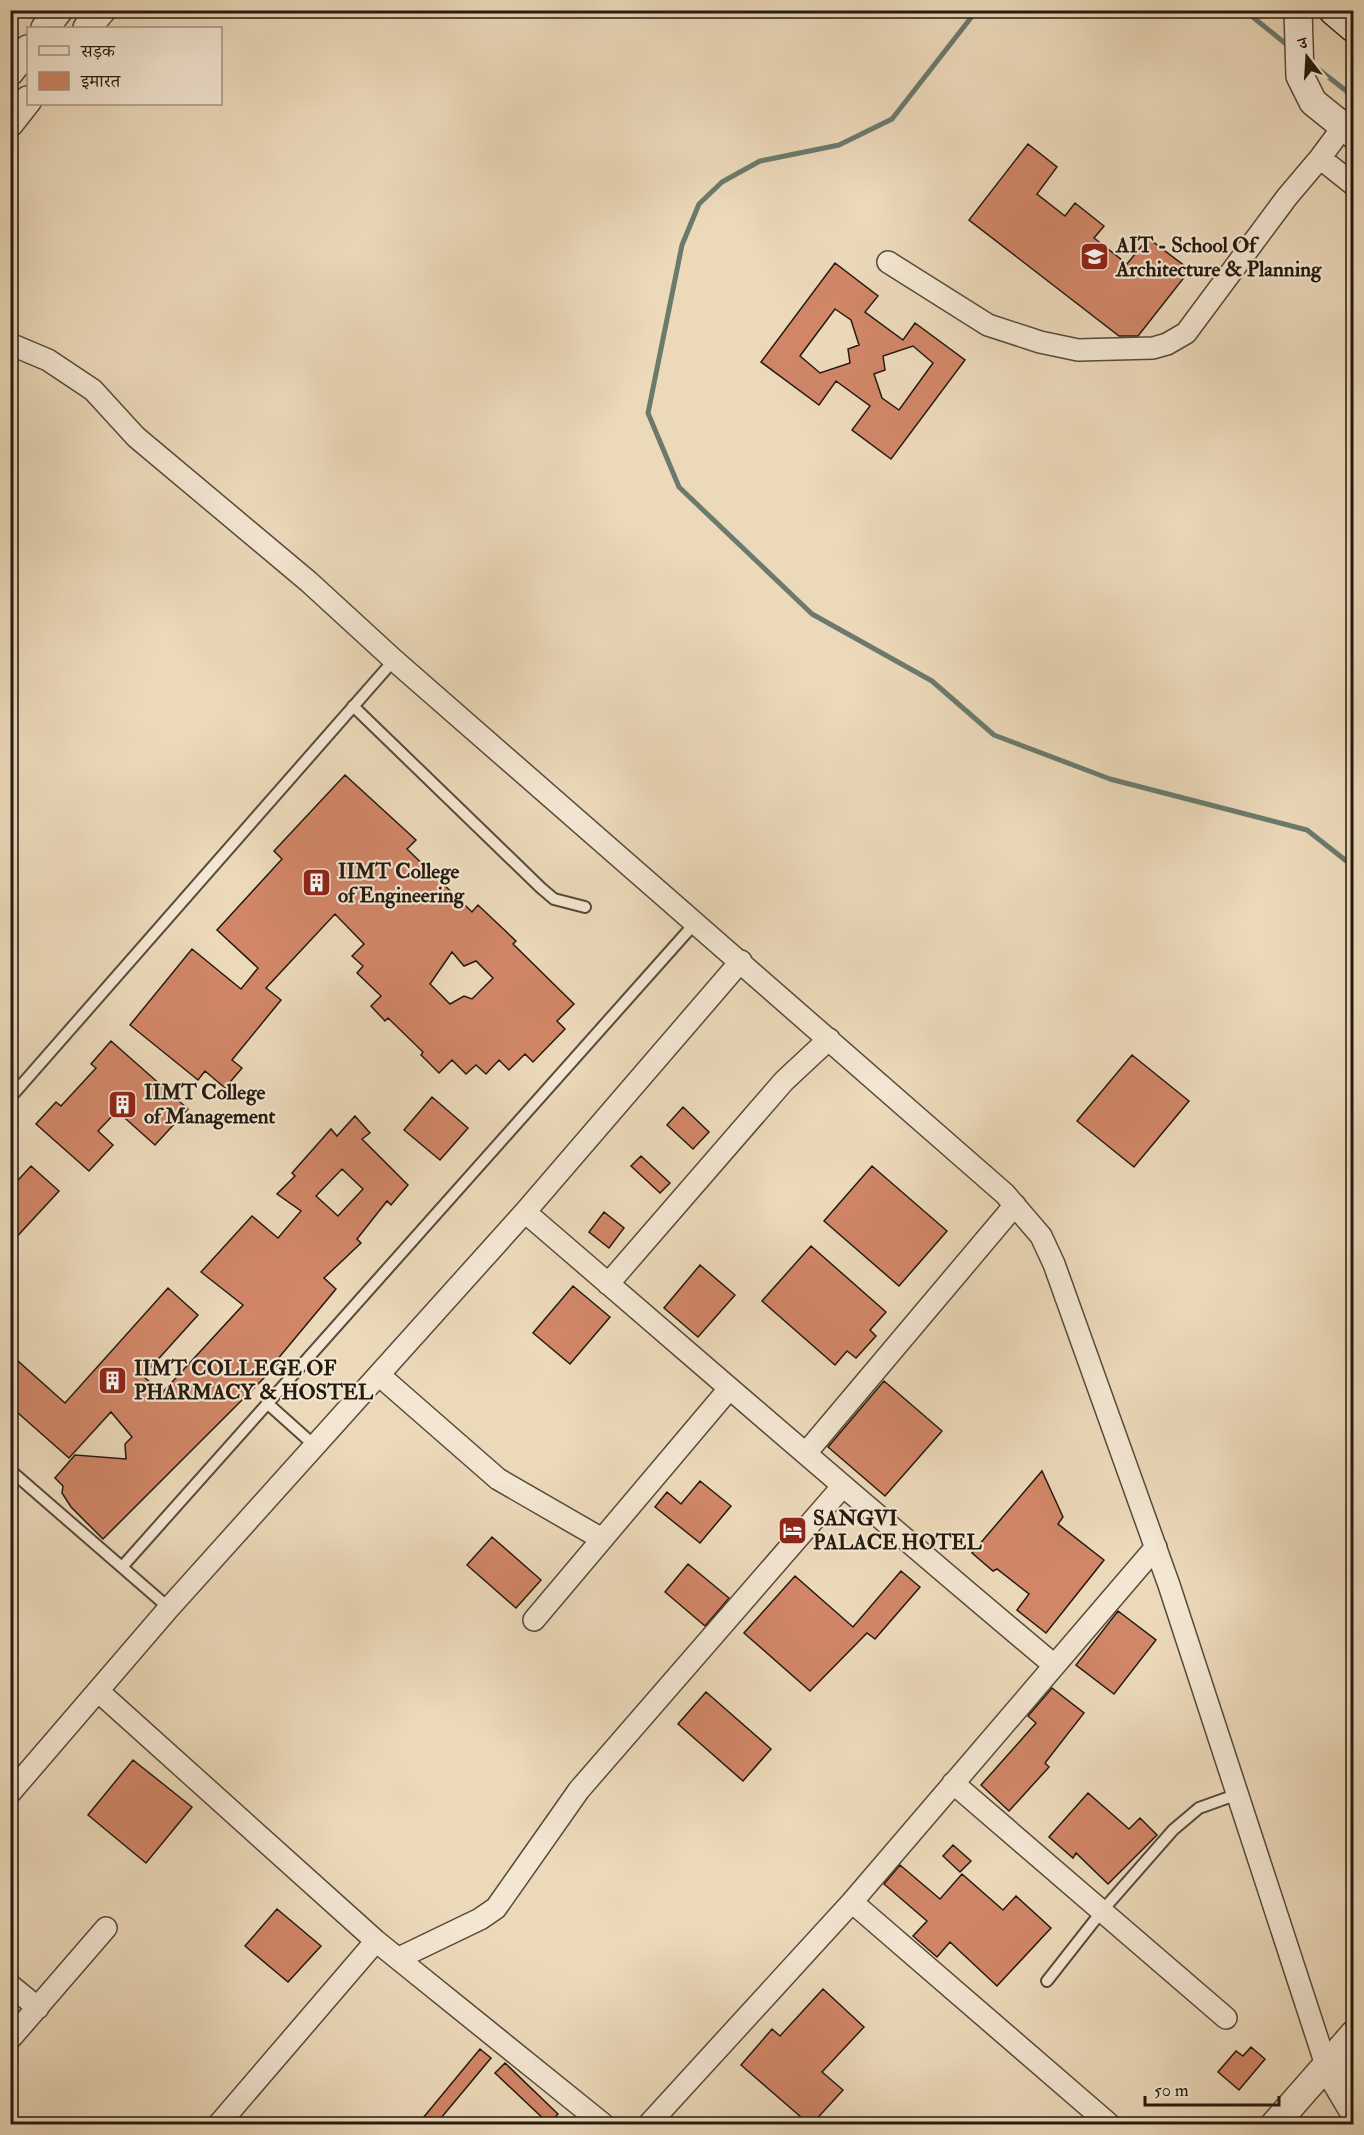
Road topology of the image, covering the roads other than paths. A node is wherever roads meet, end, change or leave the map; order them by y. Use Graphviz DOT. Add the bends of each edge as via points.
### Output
graph roads {
  1 [pos="59,10"];
  2 [pos="102,10"];
  3 [pos="1334,10"];
  4 [pos="1298,22"];
  5 [pos="46,27"];
  6 [pos="88,27"];
  7 [pos="1353,27"];
  8 [pos="27,50"];
  9 [pos="10,72"];
  10 [pos="27,101"];
  11 [pos="10,123"];
  12 [pos="1348,131"];
  13 [pos="1320,158"];
  14 [pos="1353,185"];
  15 [pos="888,262"];
  16 [pos="10,344"];
  17 [pos="393,660"];
  18 [pos="353,706"];
  19 [pos="585,907"];
  20 [pos="696,922"];
  21 [pos="741,961"];
  22 [pos="829,1039"];
  23 [pos="10,1098"];
  24 [pos="1015,1205"];
  25 [pos="525,1212"];
  26 [pos="608,1284"];
  27 [pos="379,1375"];
  28 [pos="729,1389"];
  29 [pos="267,1403"];
  30 [pos="315,1446"];
  31 [pos="806,1453"];
  32 [pos="10,1470"];
  33 [pos="842,1487"];
  34 [pos="602,1539"];
  35 [pos="1156,1547"];
  36 [pos="122,1567"];
  37 [pos="169,1608"];
  38 [pos="534,1620"];
  39 [pos="1054,1665"];
  40 [pos="98,1691"];
  41 [pos="953,1783"];
  42 [pos="10,1793"];
  43 [pos="1238,1794"];
  44 [pos="852,1902"];
  45 [pos="1102,1911"];
  46 [pos="106,1928"];
  47 [pos="376,1941"];
  48 [pos="399,1958"];
  49 [pos="1047,1981"];
  50 [pos="10,1985"];
  51 [pos="38,2008"];
  52 [pos="1226,2018"];
  53 [pos="1353,2034"];
  54 [pos="10,2039"];
  55 [pos="1339,2072"];
  56 [pos="1353,2112"];
  57 [pos="219,2124"];
  58 [pos="603,2124"];
  59 [pos="649,2124"];
  60 [pos="1109,2124"];
  61 [pos="1275,2124"];
  1 -- 5 [label="street"];
  2 -- 6 [label="street"];
  3 -- 7 [label="main road"];
  4 -- 12 [label="street" via="1300,76 1313,102"];
  8 -- 9 [label="street"];
  10 -- 11 [label="street"];
  12 -- 13 [label="street"];
  13 -- 14 [label="street"];
  13 -- 15 [label="street" via="1186,333 1154,348 1078,350 998,329 974,318"];
  16 -- 17 [label="street" via="48,360 89,386 136,437 309,582"];
  17 -- 18 [label="lane"];
  17 -- 20 [label="street"];
  18 -- 19 [label="lane" via="541,888 554,899"];
  18 -- 23 [label="lane"];
  20 -- 21 [label="street"];
  20 -- 29 [label="lane"];
  21 -- 22 [label="street"];
  21 -- 25 [label="street"];
  22 -- 24 [label="street"];
  22 -- 26 [label="street" via="784,1081"];
  24 -- 31 [label="street"];
  24 -- 35 [label="street" via="1041,1236 1054,1264"];
  25 -- 26 [label="street"];
  25 -- 27 [label="street"];
  26 -- 28 [label="street"];
  27 -- 30 [label="street"];
  27 -- 34 [label="street" via="498,1479"];
  28 -- 31 [label="street"];
  28 -- 34 [label="street"];
  29 -- 30 [label="lane"];
  29 -- 36 [label="lane"];
  30 -- 37 [label="street"];
  31 -- 33 [label="street"];
  32 -- 36 [label="lane"];
  33 -- 39 [label="street"];
  33 -- 48 [label="street" via="579,1790 496,1908"];
  34 -- 38 [label="street"];
  35 -- 39 [label="street"];
  35 -- 43 [label="street"];
  36 -- 37 [label="lane"];
  37 -- 40 [label="street"];
  39 -- 41 [label="street"];
  40 -- 42 [label="street"];
  40 -- 47 [label="street"];
  41 -- 44 [label="street"];
  41 -- 45 [label="street"];
  43 -- 45 [label="lane" via="1199,1808 1173,1830"];
  43 -- 55 [label="street"];
  44 -- 59 [label="street"];
  44 -- 60 [label="street"];
  45 -- 49 [label="lane"];
  45 -- 52 [label="street"];
  46 -- 51 [label="street"];
  47 -- 48 [label="street"];
  47 -- 57 [label="street"];
  48 -- 58 [label="street"];
  50 -- 51 [label="street"];
  51 -- 54 [label="street"];
  53 -- 55 [label="street"];
  55 -- 56 [label="street"];
  55 -- 61 [label="street"];
}
